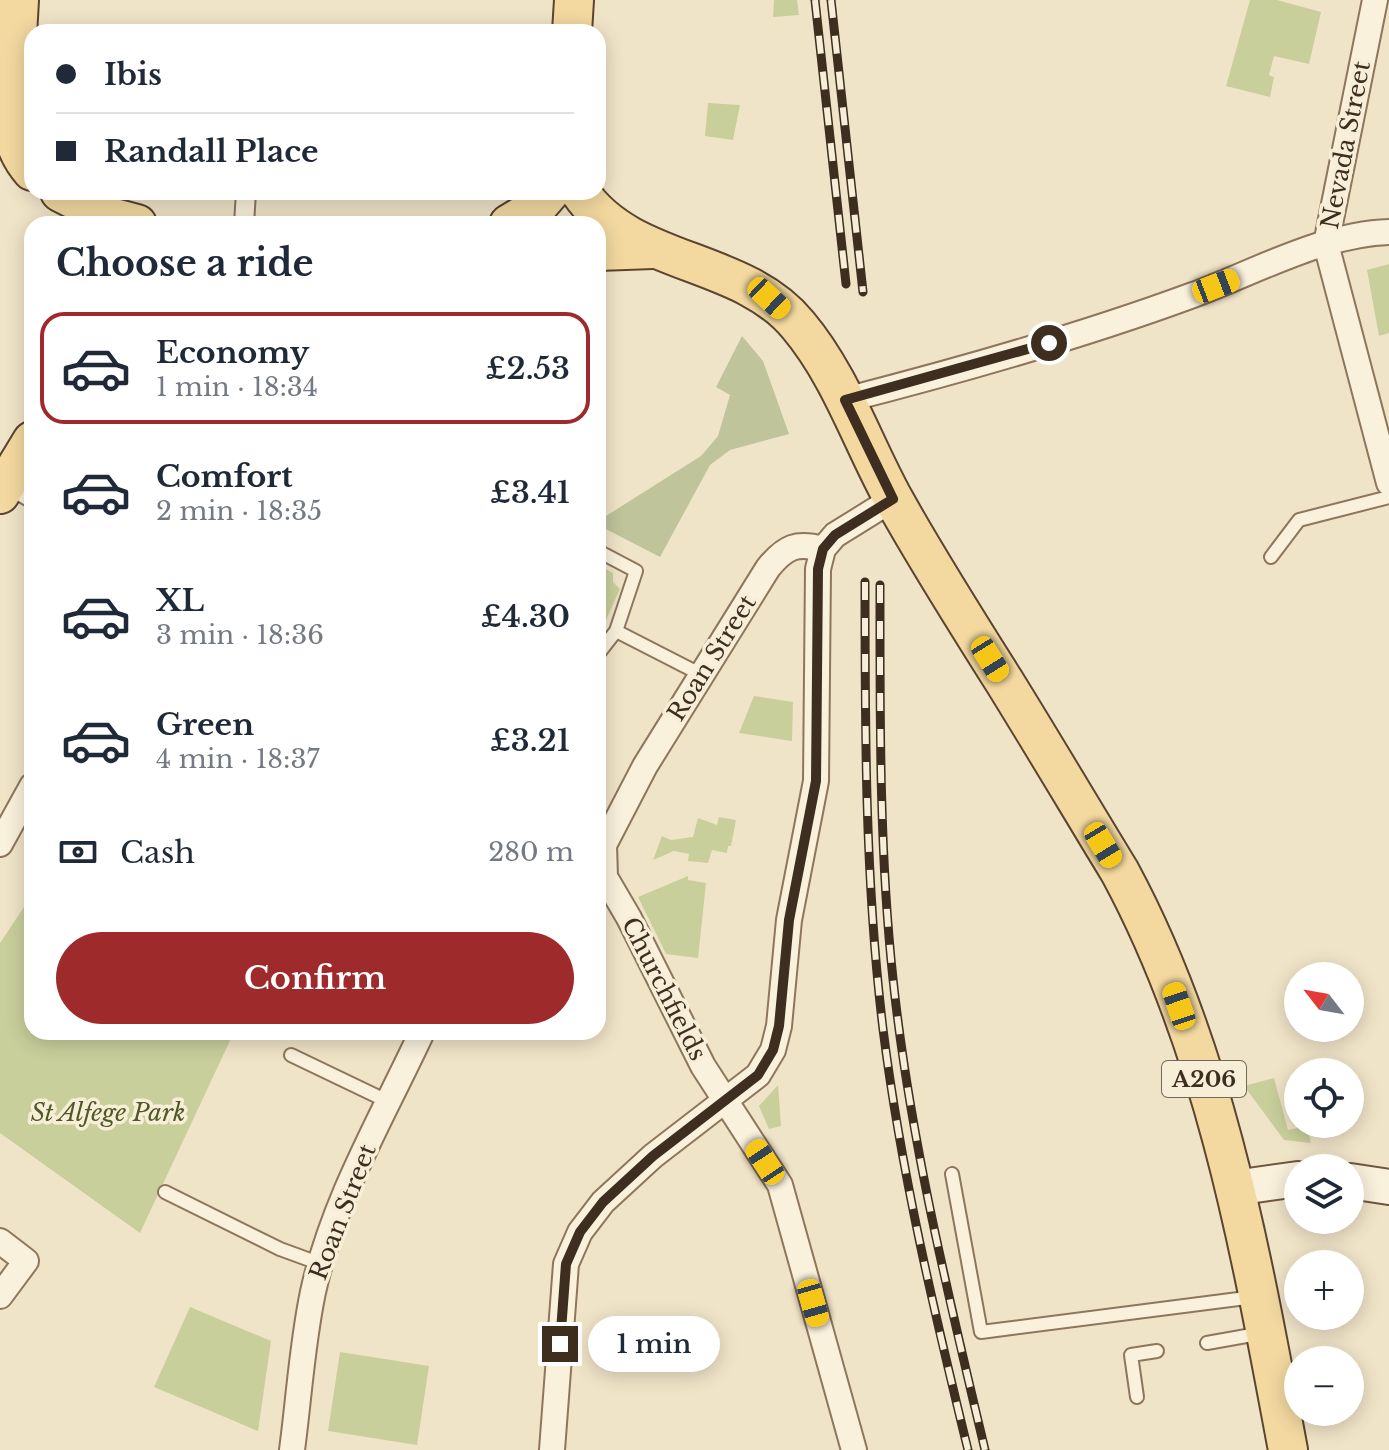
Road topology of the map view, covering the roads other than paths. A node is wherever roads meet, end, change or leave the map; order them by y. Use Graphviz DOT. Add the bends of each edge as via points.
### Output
graph roads {
  1 [pos="19,0"];
  2 [pos="574,0"];
  3 [pos="1373,1"];
  4 [pos="572,24"];
  5 [pos="15,151"];
  6 [pos="76,200"];
  7 [pos="543,200"];
  8 [pos="586,200"];
  9 [pos="108,216"];
  10 [pos="522,216"];
  11 [pos="602,216"];
  12 [pos="606,218"];
  13 [pos="1389,232"];
  14 [pos="1326,244"];
  15 [pos="653,249"];
  16 [pos="606,251"];
  17 [pos="845,400"];
  18 [pos="24,462"];
  19 [pos="1389,483"];
  20 [pos="13,490"];
  21 [pos="1389,497"];
  22 [pos="893,499"];
  23 [pos="823,549"];
  24 [pos="606,555"];
  25 [pos="1271,557"];
  26 [pos="616,631"];
  27 [pos="606,644"];
  28 [pos="700,674"];
  29 [pos="24,800"];
  30 [pos="606,841"];
  31 [pos="0,844"];
  32 [pos="606,886"];
  33 [pos="418,1040"];
  34 [pos="291,1055"];
  35 [pos="724,1101"];
  36 [pos="389,1102"];
  37 [pos="952,1174"];
  38 [pos="1284,1181"];
  39 [pos="1364,1183"];
  40 [pos="1389,1187"];
  41 [pos="1234,1188"];
  42 [pos="165,1192"];
  43 [pos="0,1241"];
  44 [pos="321,1264"];
  45 [pos="0,1296"];
  46 [pos="1261,1314"];
  47 [pos="1207,1343"];
  48 [pos="1157,1351"];
  49 [pos="1137,1397"];
  50 [pos="292,1450"];
  51 [pos="552,1450"];
  52 [pos="854,1450"];
  53 [pos="1288,1450"];
  1 -- 5 [label="main road"];
  2 -- 4 [label="main road"];
  3 -- 14 [label="street, Nevada Street"];
  6 -- 9 [label="main road"];
  7 -- 10 [label="main road"];
  8 -- 11 [label="main road, A206"];
  12 -- 15 [label="main road, A206"];
  13 -- 14 [label="street"];
  14 -- 17 [label="street" via="997,360"];
  14 -- 19 [label="street"];
  15 -- 16 [label="main road, A206"];
  15 -- 17 [label="main road, A206" via="730,276 769,298 797,323"];
  17 -- 22 [label="main road, A206"];
  18 -- 20 [label="main road"];
  21 -- 25 [label="lane" via="1299,520"];
  22 -- 23 [label="street" via="848,526"];
  22 -- 41 [label="main road, A206" via="1137,904 1190,1035"];
  23 -- 28 [label="street, Roan Street" via="793,546 775,560"];
  23 -- 35 [label="street" via="818,569 816,781 789,920 779,1026 758,1075"];
  24 -- 26 [label="lane" via="636,571"];
  26 -- 27 [label="lane"];
  26 -- 28 [label="lane"];
  28 -- 30 [label="street, Roan Street"];
  29 -- 31 [label="street"];
  32 -- 35 [label="street, Churchfields" via="629,918"];
  33 -- 36 [label="street, Roan Street"];
  34 -- 36 [label="lane"];
  35 -- 51 [label="street" via="653,1156 603,1202 580,1232 566,1264"];
  35 -- 52 [label="street, Churchfields" via="780,1185"];
  36 -- 44 [label="street, Roan Street" via="329,1234"];
  37 -- 46 [label="lane" via="981,1332"];
  38 -- 41 [label="main road"];
  39 -- 40 [label="main road"];
  41 -- 46 [label="main road, A206"];
  42 -- 44 [label="lane"];
  43 -- 45 [label="street" via="26,1261"];
  44 -- 50 [label="street, Roan Street"];
  46 -- 47 [label="lane"];
  46 -- 53 [label="main road, A206"];
  48 -- 49 [label="lane" via="1131,1355"];
}
